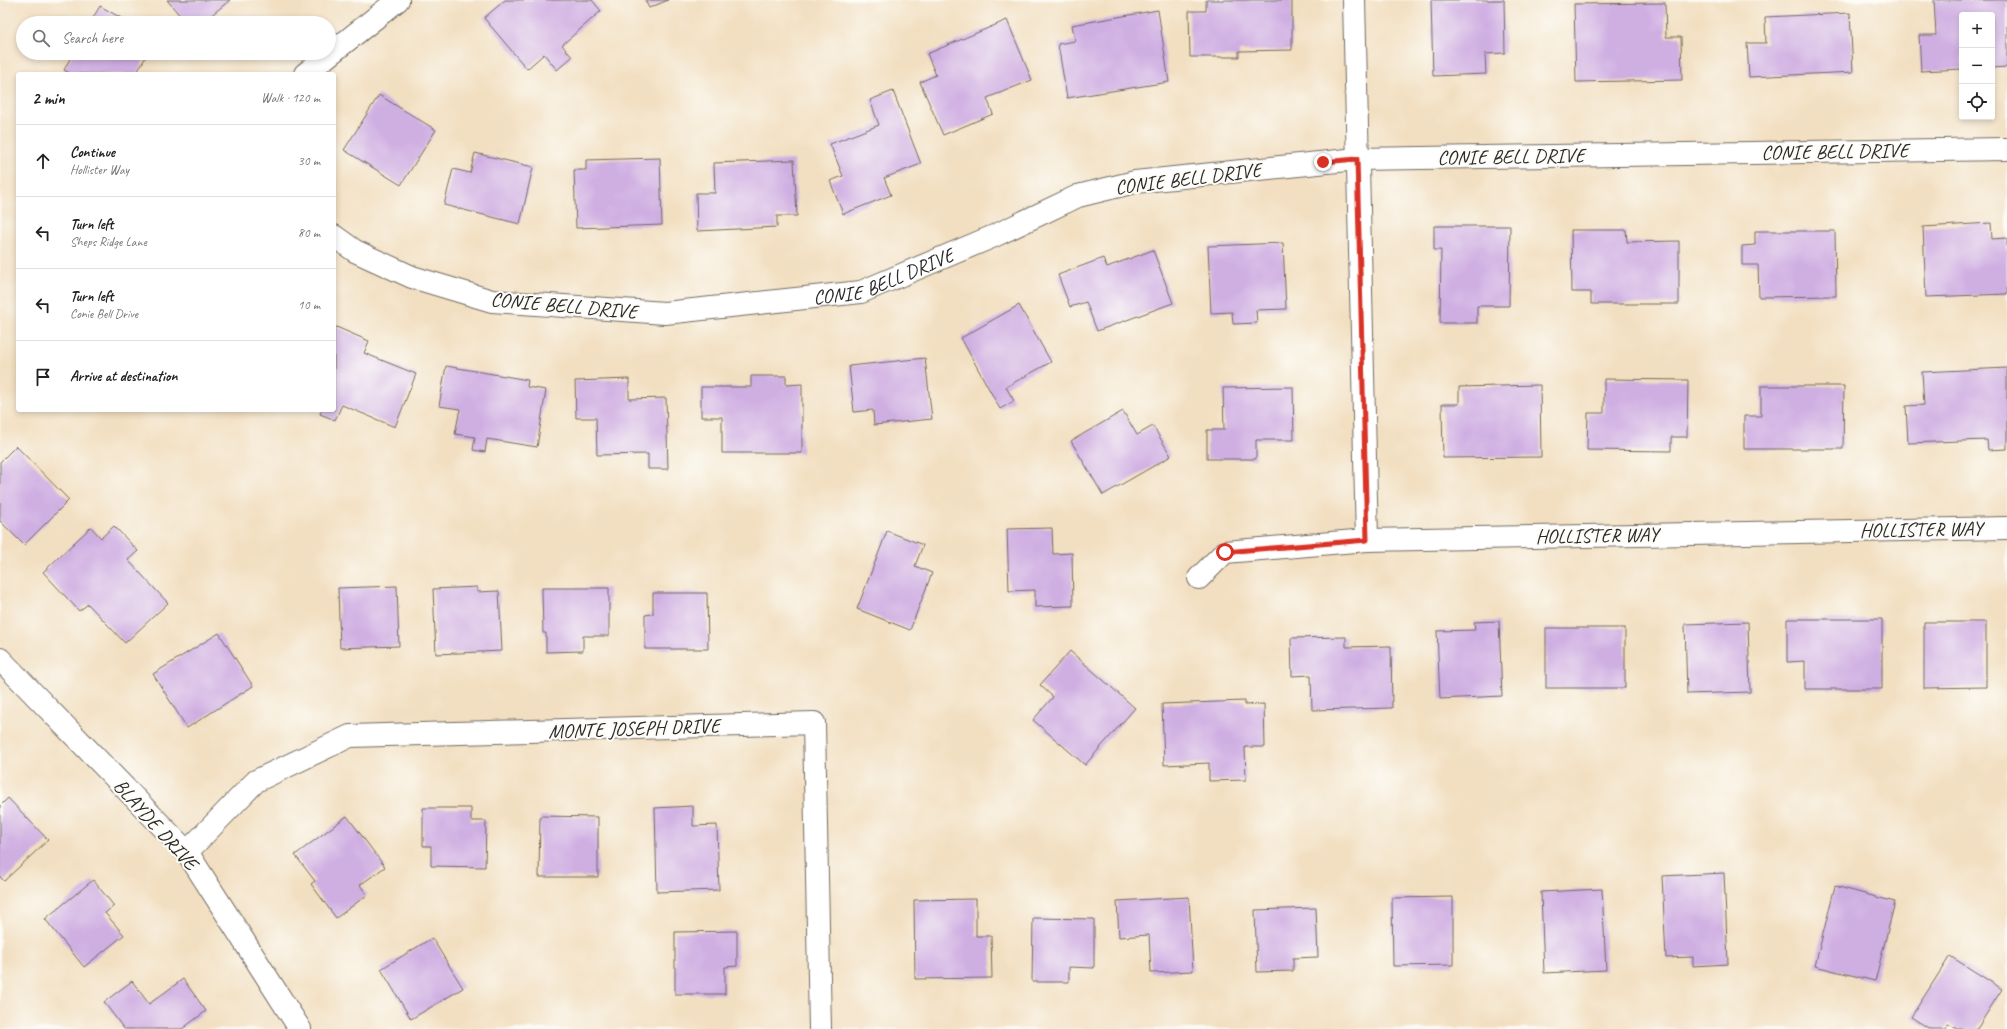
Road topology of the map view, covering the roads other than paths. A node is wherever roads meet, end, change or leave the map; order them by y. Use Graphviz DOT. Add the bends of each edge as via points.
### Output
graph roads {
  1 [pos="398,0"];
  2 [pos="1354,0"];
  3 [pos="336,49"];
  4 [pos="323,60"];
  5 [pos="308,72"];
  6 [pos="2007,149"];
  7 [pos="1357,159"];
  8 [pos="336,237"];
  9 [pos="2007,528"];
  10 [pos="1367,540"];
  11 [pos="1199,578"];
  12 [pos="0,659"];
  13 [pos="187,852"];
  14 [pos="300,1029"];
  15 [pos="820,1029"];
  1 -- 3 [label="street"];
  2 -- 7 [label="street"];
  4 -- 5 [label="street"];
  6 -- 7 [label="street, CONIE BELL DRIVE"];
  7 -- 8 [label="street, CONIE BELL DRIVE" via="1135,182 1078,196 994,236 861,292 665,313 492,301 412,277 355,251"];
  7 -- 10 [label="street"];
  9 -- 10 [label="street, HOLLISTER WAY"];
  10 -- 11 [label="street, HOLLISTER WAY" via="1225,552"];
  12 -- 13 [label="street, BLAYDE DRIVE"];
  13 -- 14 [label="street, BLAYDE DRIVE"];
  13 -- 15 [label="street, MONTE JOSEPH DRIVE" via="256,781 350,736 814,723"];
}
